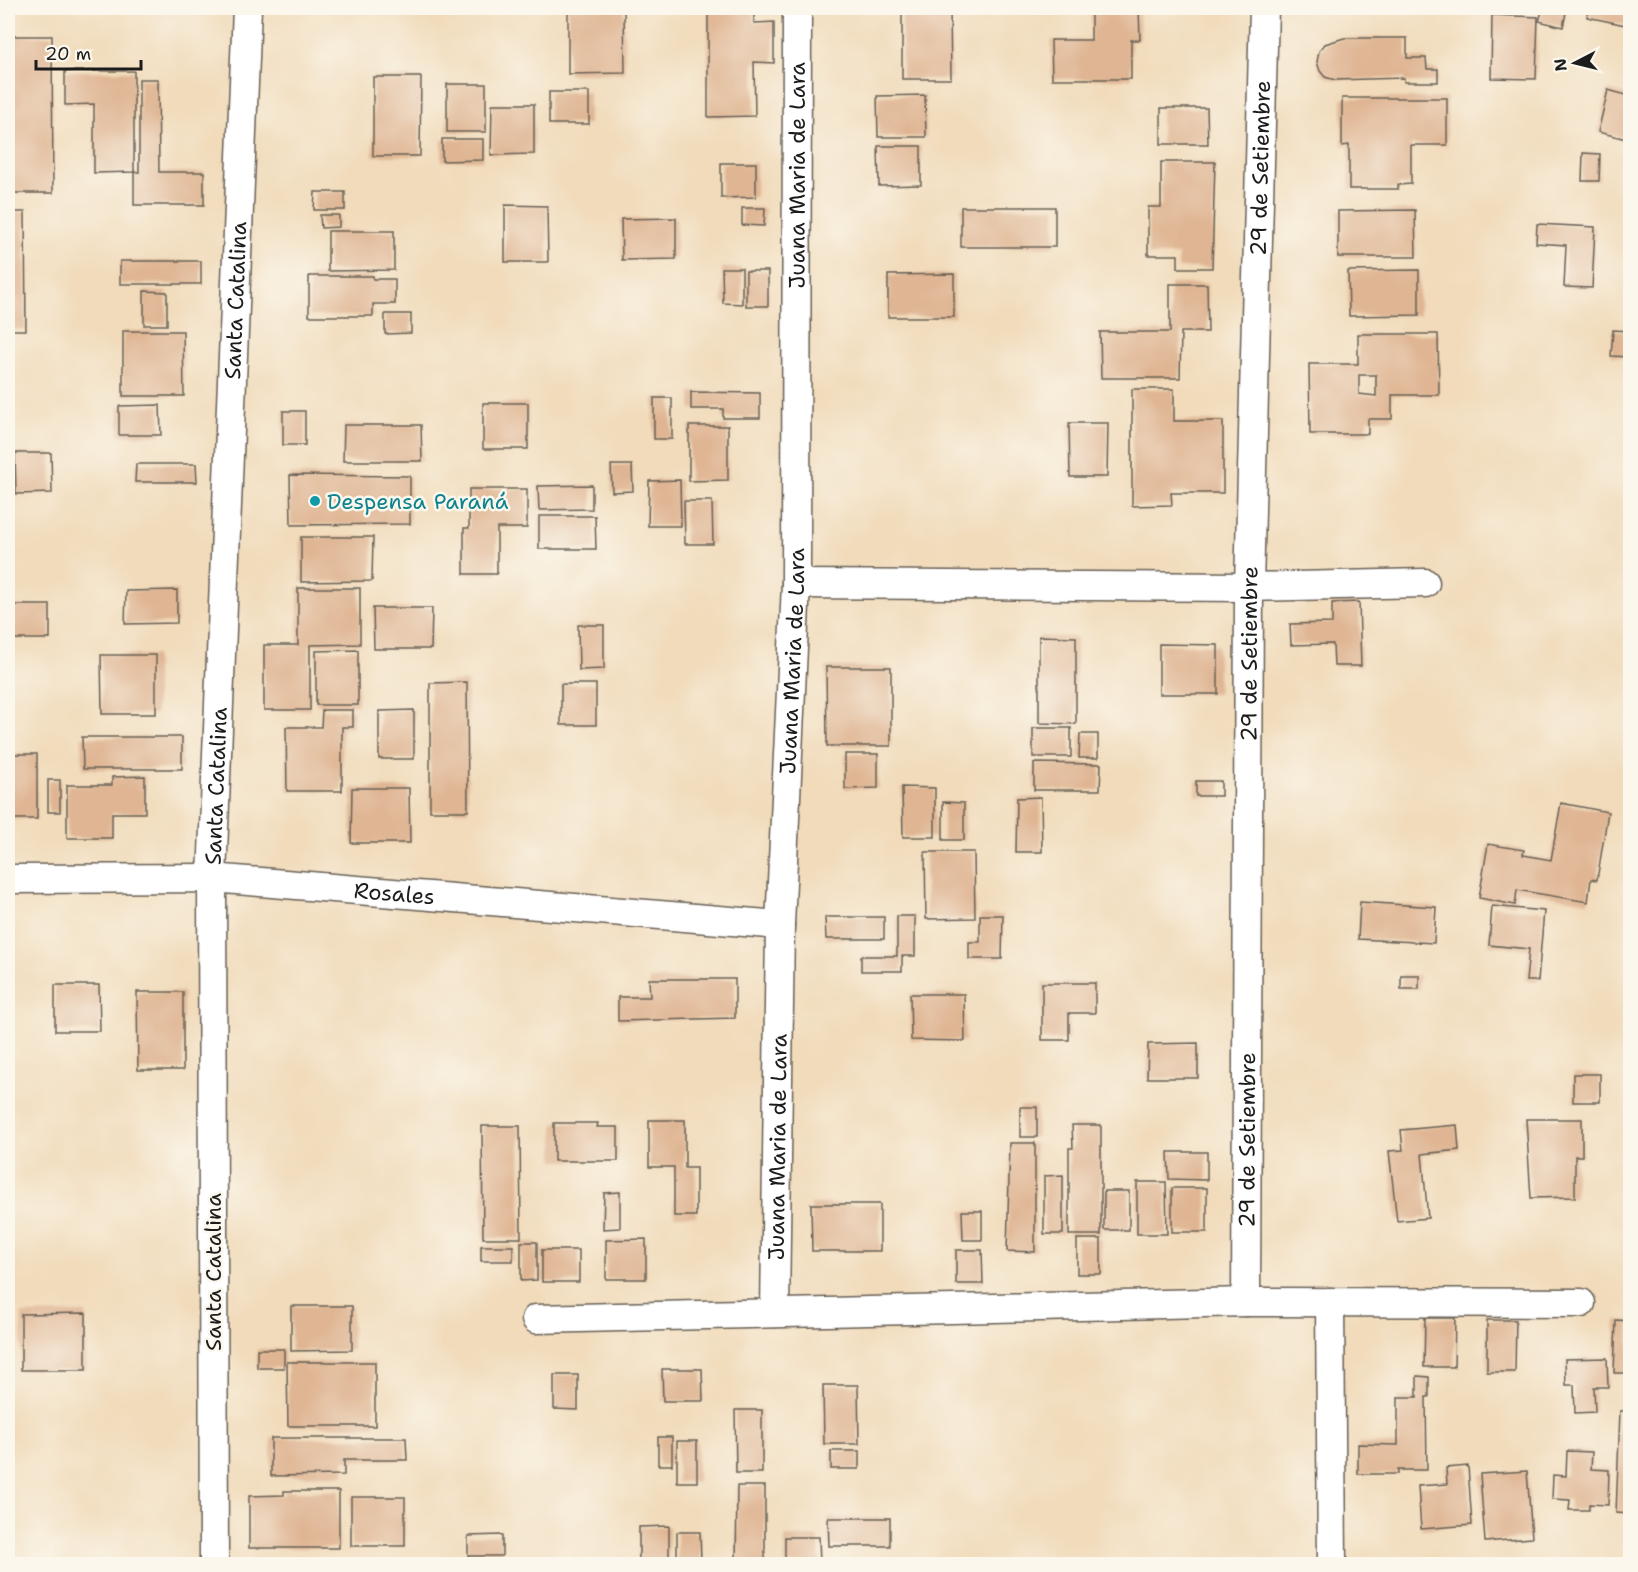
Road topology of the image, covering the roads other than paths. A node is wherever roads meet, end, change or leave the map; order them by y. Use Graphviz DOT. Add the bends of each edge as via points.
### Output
graph roads {
  1 [pos="247,8"];
  2 [pos="797,8"];
  3 [pos="1264,8"];
  4 [pos="1425,583"];
  5 [pos="796,584"];
  6 [pos="1249,587"];
  7 [pos="212,878"];
  8 [pos="8,879"];
  9 [pos="780,926"];
  10 [pos="1246,1302"];
  11 [pos="1330,1302"];
  12 [pos="1581,1303"];
  13 [pos="775,1313"];
  14 [pos="536,1319"];
  15 [pos="214,1564"];
  16 [pos="1332,1564"];
  1 -- 7 [label="street, Santa Catalina"];
  2 -- 5 [label="street, Juana Maria de Lara"];
  3 -- 6 [label="street, 29 de Setiembre"];
  4 -- 6 [label="street"];
  5 -- 6 [label="street"];
  5 -- 9 [label="street, Juana Maria de Lara"];
  6 -- 10 [label="street, 29 de Setiembre"];
  7 -- 8 [label="street, Rosales"];
  7 -- 9 [label="street, Rosales"];
  7 -- 15 [label="street, Santa Catalina"];
  9 -- 13 [label="street, Juana Maria de Lara"];
  10 -- 11 [label="street"];
  10 -- 13 [label="street"];
  11 -- 12 [label="street"];
  11 -- 16 [label="street"];
  13 -- 14 [label="street"];
}
